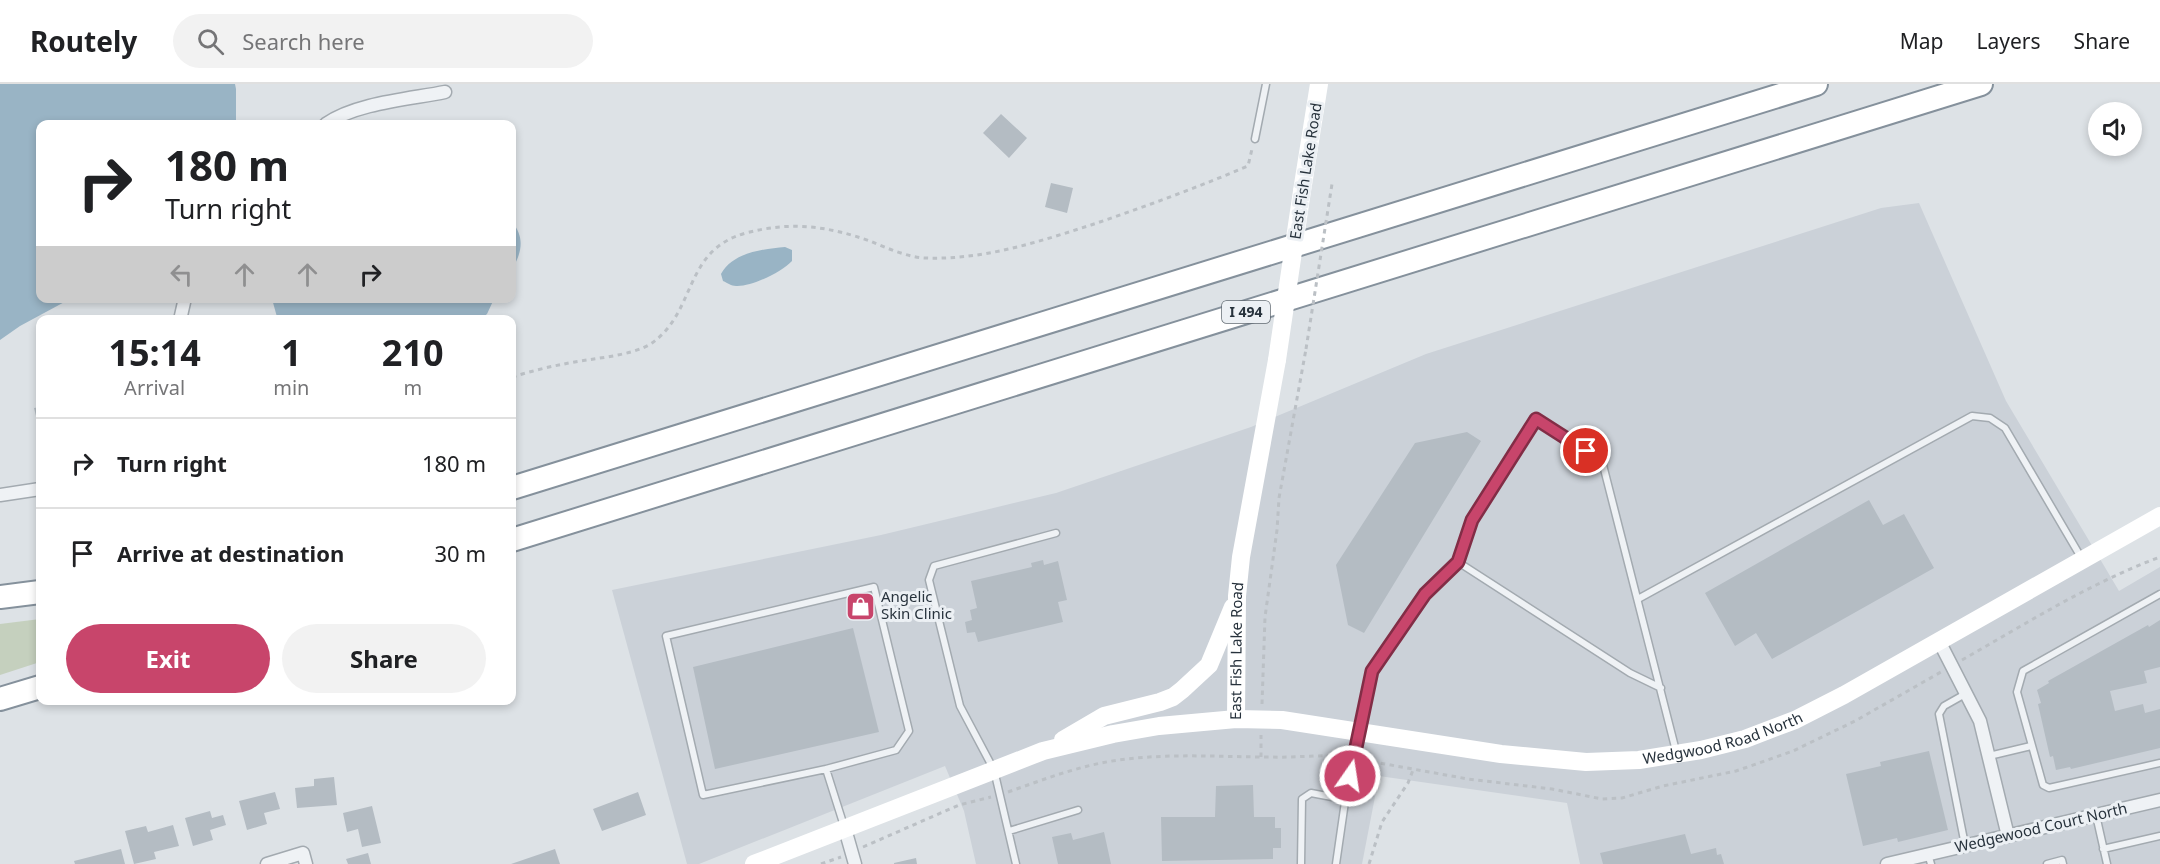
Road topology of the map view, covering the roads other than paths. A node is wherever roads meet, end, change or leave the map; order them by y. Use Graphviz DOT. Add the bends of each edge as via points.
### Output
graph roads {
  1 [pos="1266,84"];
  2 [pos="1319,84"];
  3 [pos="1816,84"];
  4 [pos="1981,84"];
  5 [pos="445,92"];
  6 [pos="332,120"];
  7 [pos="1255,139"];
  8 [pos="516,487"];
  9 [pos="36,490"];
  10 [pos="0,495"];
  11 [pos="2160,516"];
  12 [pos="1056,533"];
  13 [pos="516,539"];
  14 [pos="2083,560"];
  15 [pos="1458,562"];
  16 [pos="36,592"];
  17 [pos="2160,594"];
  18 [pos="1237,596"];
  19 [pos="0,597"];
  20 [pos="1638,599"];
  21 [pos="1939,641"];
  22 [pos="36,688"];
  23 [pos="1661,688"];
  24 [pos="1966,693"];
  25 [pos="0,699"];
  26 [pos="1236,719"];
  27 [pos="1360,731"];
  28 [pos="2031,746"];
  29 [pos="1043,751"];
  30 [pos="1677,755"];
  31 [pos="1989,756"];
  32 [pos="2160,763"];
  33 [pos="825,769"];
  34 [pos="994,770"];
  35 [pos="1346,795"];
  36 [pos="2160,800"];
  37 [pos="1078,810"];
  38 [pos="2096,815"];
  39 [pos="845,829"];
  40 [pos="1009,831"];
  41 [pos="2008,836"];
  42 [pos="2160,836"];
  43 [pos="1966,846"];
  44 [pos="2103,849"];
  45 [pos="1929,859"];
  46 [pos="267,864"];
  47 [pos="306,864"];
  48 [pos="754,864"];
  49 [pos="855,864"];
  50 [pos="1016,864"];
  51 [pos="1301,864"];
  52 [pos="1336,864"];
  53 [pos="1887,864"];
  54 [pos="2047,864"];
  55 [pos="2063,864"];
  56 [pos="2106,864"];
  1 -- 7 [label="lane"];
  2 -- 18 [label="street, East Fish Lake Road, bridge"];
  3 -- 8 [label="highway"];
  4 -- 13 [label="highway, I 494"];
  5 -- 6 [label="street" via="367,108"];
  9 -- 10 [label="street"];
  11 -- 14 [label="street, Wedgwood Road North"];
  12 -- 34 [label="lane" via="934,566 929,580 960,706"];
  14 -- 20 [label="lane" via="2006,428 1990,418 1972,416"];
  14 -- 21 [label="street, Wedgwood Road North"];
  15 -- 20 [label="lane" via="1472,520 1536,419 1602,461"];
  15 -- 23 [label="lane" via="1630,673"];
  15 -- 27 [label="lane" via="1425,594 1372,671"];
  16 -- 19 [label="highway"];
  17 -- 28 [label="lane" via="2023,671 2017,692"];
  18 -- 26 [label="street, East Fish Lake Road"];
  18 -- 29 [label="street" via="1209,665 1182,690 1160,702 1104,716"];
  20 -- 23 [label="lane"];
  21 -- 24 [label="street"];
  21 -- 30 [label="street, Wedgwood Road North" via="1796,720"];
  22 -- 25 [label="highway"];
  23 -- 30 [label="lane"];
  24 -- 31 [label="street" via="1980,721"];
  24 -- 43 [label="lane" via="1944,706 1939,714"];
  26 -- 27 [label="street, Wedgwood Road North"];
  26 -- 29 [label="street, East Fish Lake Road" via="1134,730"];
  27 -- 30 [label="street, Wedgwood Road North" via="1542,760 1586,762"];
  27 -- 35 [label="lane"];
  28 -- 31 [label="lane"];
  28 -- 32 [label="lane" via="2043,785 2049,788"];
  29 -- 34 [label="street, East Fish Lake Road"];
  31 -- 41 [label="street"];
  33 -- 33 [label="lane" via="703,795 666,636 874,587 909,731 896,750"];
  33 -- 39 [label="lane"];
  34 -- 39 [label="street, East Fish Lake Road"];
  34 -- 40 [label="lane"];
  35 -- 51 [label="lane" via="1311,793 1302,799"];
  35 -- 52 [label="lane"];
  36 -- 38 [label="street, Wedgewood Court North"];
  37 -- 40 [label="lane"];
  38 -- 41 [label="street, Wedgewood Court North"];
  38 -- 44 [label="lane"];
  39 -- 48 [label="street, East Fish Lake Road"];
  39 -- 49 [label="street"];
  40 -- 50 [label="lane"];
  41 -- 43 [label="street, Wedgewood Court North"];
  42 -- 44 [label="lane"];
  43 -- 45 [label="street, Wedgewood Court North"];
  44 -- 56 [label="lane"];
  45 -- 53 [label="street, Wedgewood Court North"];
  46 -- 47 [label="street" via="303,853"];
  54 -- 55 [label="lane" via="2062,860"];
}
